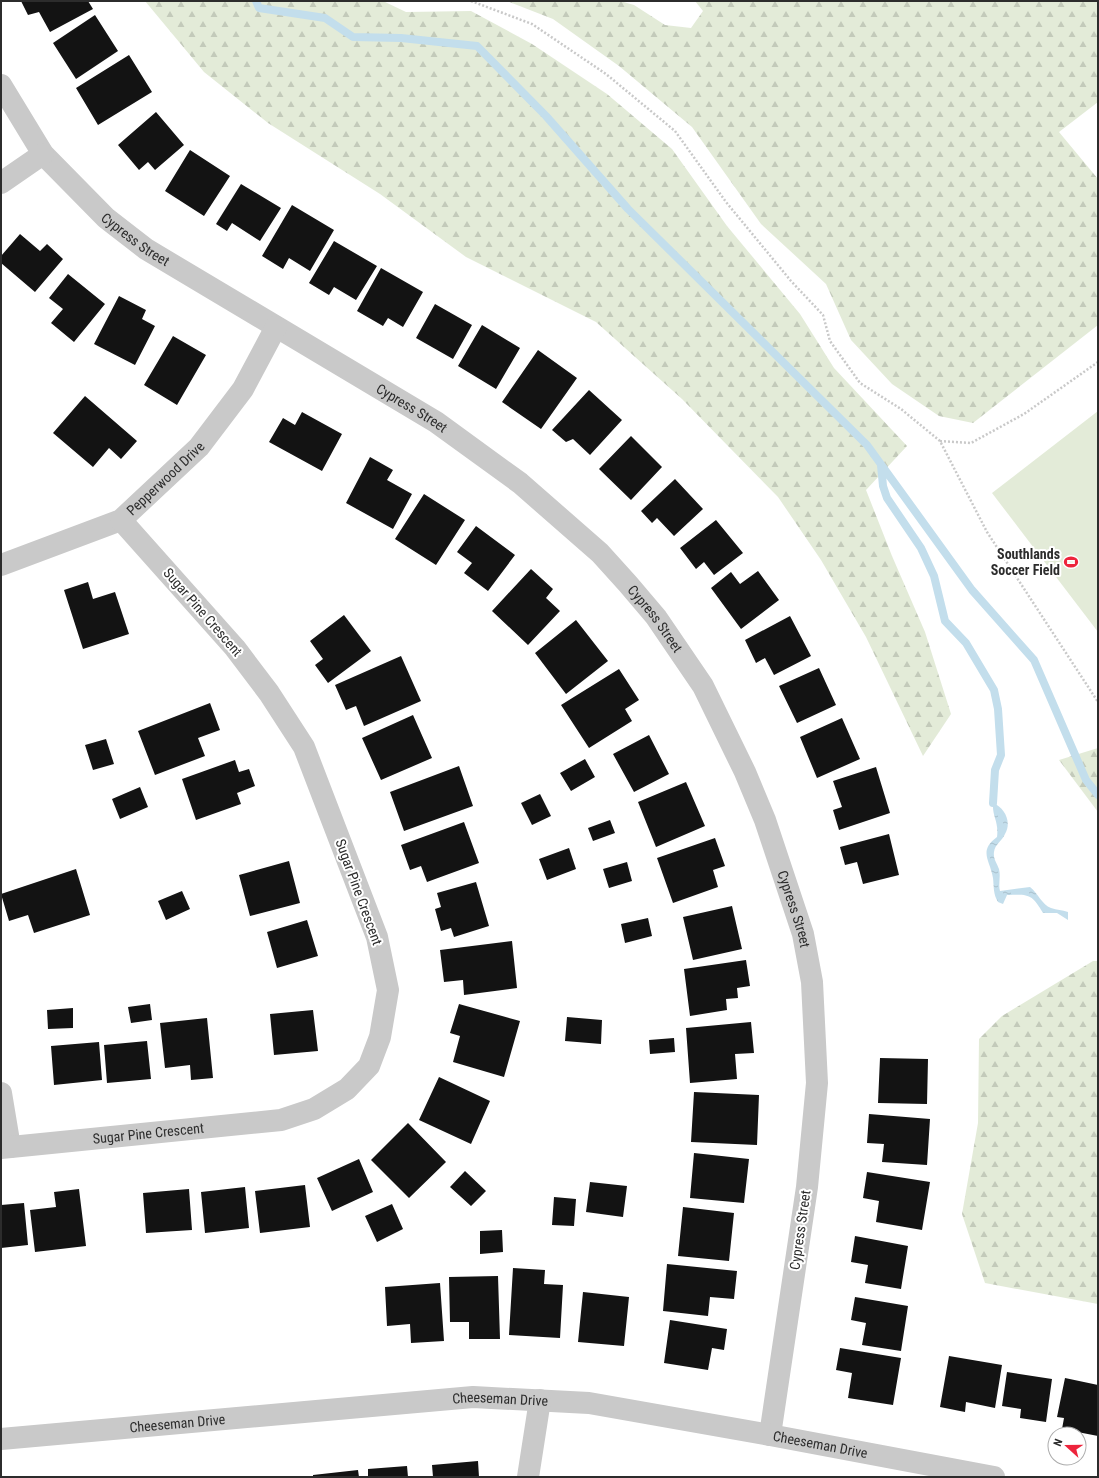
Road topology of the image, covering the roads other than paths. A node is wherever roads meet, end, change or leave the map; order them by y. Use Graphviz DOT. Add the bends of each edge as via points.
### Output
graph roads {
  1 [pos="1,85"];
  2 [pos="43,154"];
  3 [pos="1,183"];
  4 [pos="276,327"];
  5 [pos="121,520"];
  6 [pos="1,565"];
  7 [pos="1,1094"];
  8 [pos="5,1147"];
  9 [pos="540,1400"];
  10 [pos="770,1435"];
  11 [pos="1,1439"];
  12 [pos="528,1477"];
  13 [pos="994,1477"];
  1 -- 2 [label="street, Cypress Street"];
  2 -- 3 [label="street"];
  2 -- 4 [label="street, Cypress Street" via="106,218 146,249"];
  4 -- 5 [label="street, Pepperwood Drive" via="243,389 199,447"];
  4 -- 10 [label="street, Cypress Street" via="436,422 520,483 600,553 656,617 703,686 745,772 765,820 803,934 812,982 817,1083 807,1187"];
  5 -- 6 [label="street, Pepperwood Drive"];
  5 -- 8 [label="street, Sugar Pine Crescent" via="235,648 269,693 304,747 377,937 388,990 380,1037 368,1066 347,1089 314,1109 281,1120"];
  7 -- 8 [label="street"];
  9 -- 10 [label="street, Cheeseman Drive" via="589,1403"];
  9 -- 11 [label="street, Cheeseman Drive" via="473,1397"];
  9 -- 12 [label="street"];
  10 -- 13 [label="street, Cheeseman Drive"];
}
